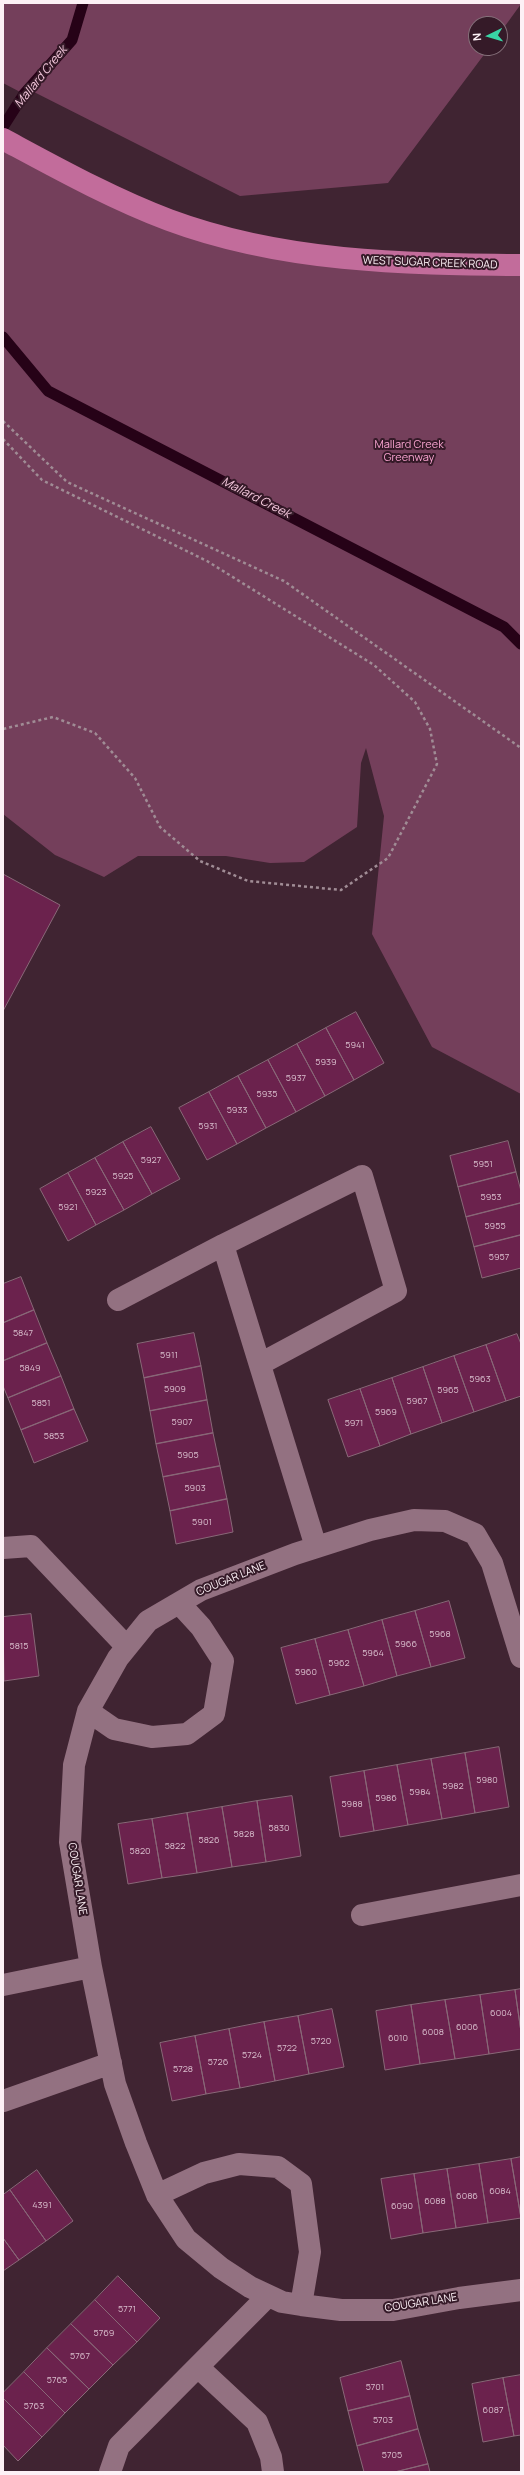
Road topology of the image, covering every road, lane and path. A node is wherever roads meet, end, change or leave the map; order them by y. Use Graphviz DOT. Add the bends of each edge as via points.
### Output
graph roads {
  1 [pos="3,139"];
  2 [pos="521,265"];
  3 [pos="3,421"];
  4 [pos="3,439"];
  5 [pos="3,729"];
  6 [pos="521,748"];
  7 [pos="223,1245"];
  8 [pos="118,1300"];
  9 [pos="260,1364"];
  10 [pos="316,1547"];
  11 [pos="3,1548"];
  12 [pos="179,1603"];
  13 [pos="127,1647"];
  14 [pos="521,1657"];
  15 [pos="88,1711"];
  16 [pos="521,1885"];
  17 [pos="362,1915"];
  18 [pos="91,1967"];
  19 [pos="3,1985"];
  20 [pos="111,2063"];
  21 [pos="3,2101"];
  22 [pos="157,2195"];
  23 [pos="521,2290"];
  24 [pos="268,2296"];
  25 [pos="302,2305"];
  26 [pos="198,2366"];
  27 [pos="110,2472"];
  28 [pos="273,2472"];
  1 -- 2 [label="main road, WEST SUGAR CREEK ROAD" via="99,190 170,220 260,246 396,263"];
  3 -- 6 [label="path" via="67,482 284,581"];
  4 -- 5 [label="path" via="42,480 207,561 374,665 414,702 430,729 437,764 388,858 341,890 248,881 200,861 160,827 135,778 95,733 53,717"];
  7 -- 8 [label="street"];
  7 -- 9 [label="street"];
  7 -- 9 [label="street" via="362,1176 396,1291"];
  9 -- 10 [label="street"];
  10 -- 12 [label="street, COUGAR LANE" via="201,1590"];
  10 -- 14 [label="street, COUGAR LANE" via="370,1530 414,1520 445,1521 475,1534 492,1563"];
  11 -- 13 [label="street" via="30,1546"];
  12 -- 13 [label="street, COUGAR LANE" via="148,1621"];
  12 -- 15 [label="street" via="201,1627 223,1661 214,1714 187,1734 152,1738 114,1729"];
  13 -- 15 [label="street, COUGAR LANE"];
  15 -- 18 [label="street, COUGAR LANE" via="74,1764 70,1842"];
  16 -- 17 [label="street"];
  18 -- 19 [label="street"];
  18 -- 20 [label="street, COUGAR LANE"];
  20 -- 21 [label="street"];
  20 -- 22 [label="street, COUGAR LANE" via="115,2084"];
  22 -- 24 [label="street, COUGAR LANE" via="186,2239 221,2268"];
  22 -- 25 [label="street" via="204,2173 239,2164 278,2167 301,2184 310,2252"];
  23 -- 25 [label="street, COUGAR LANE" via="393,2310 341,2310"];
  24 -- 25 [label="street, COUGAR LANE" via="282,2302"];
  24 -- 26 [label="street"];
  26 -- 27 [label="street" via="119,2446"];
  26 -- 28 [label="street" via="257,2422 271,2457"];
}
